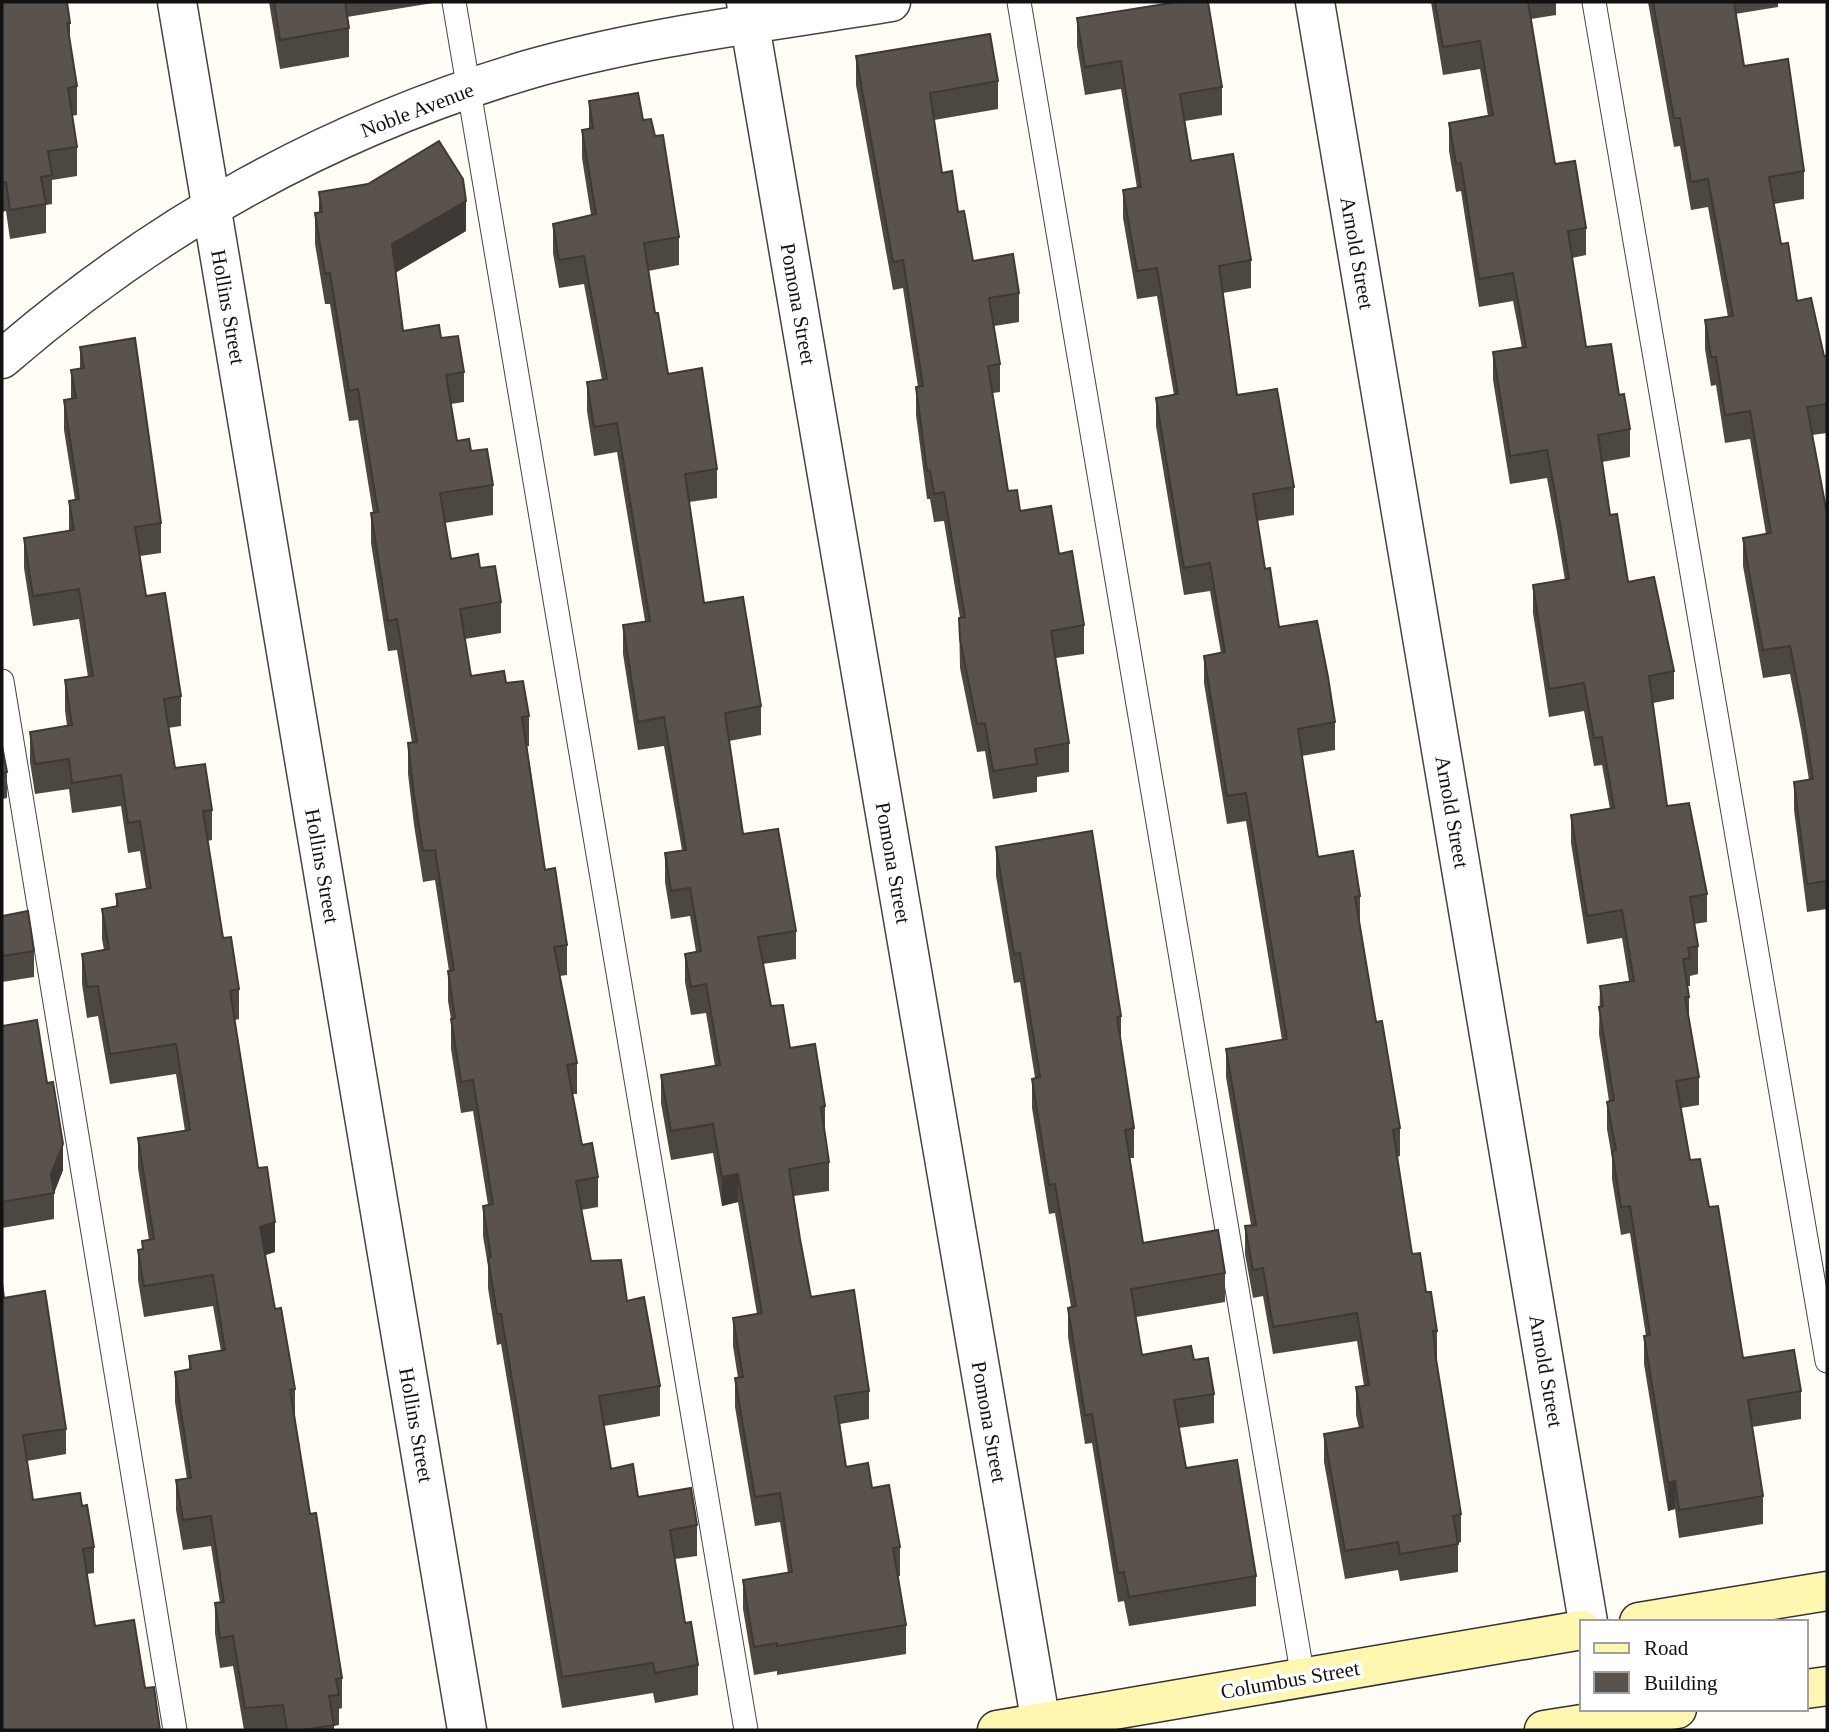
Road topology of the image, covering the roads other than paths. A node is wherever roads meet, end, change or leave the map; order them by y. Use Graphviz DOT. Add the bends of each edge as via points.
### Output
graph roads {
  1 [pos="177,2"];
  2 [pos="454,2"];
  3 [pos="891,2"];
  4 [pos="1019,2"];
  5 [pos="1315,2"];
  6 [pos="1594,2"];
  7 [pos="748,13"];
  8 [pos="468,89"];
  9 [pos="211,205"];
  10 [pos="2,359"];
  11 [pos="2,681"];
  12 [pos="1827,1361"];
  13 [pos="1827,1591"];
  14 [pos="1588,1620"];
  15 [pos="1651,1620"];
  16 [pos="1580,1630"];
  17 [pos="1303,1678"];
  18 [pos="1827,1686"];
  19 [pos="1808,1689"];
  20 [pos="1664,1711"];
  21 [pos="1042,1727"];
  22 [pos="175,1730"];
  23 [pos="467,1730"];
  24 [pos="746,1730"];
  25 [pos="997,1730"];
  26 [pos="1545,1730"];
  1 -- 9 [label="street, Hollins Street"];
  2 -- 8 [label="lane"];
  3 -- 7 [label="street, Noble Avenue"];
  4 -- 17 [label="lane"];
  5 -- 14 [label="street, Arnold Street"];
  6 -- 12 [label="lane"];
  7 -- 8 [label="street, Noble Avenue" via="664,40 529,70"];
  7 -- 21 [label="street, Pomona Street"];
  8 -- 9 [label="street, Noble Avenue" via="313,150"];
  8 -- 24 [label="lane"];
  9 -- 10 [label="street, Noble Avenue" via="58,311"];
  9 -- 23 [label="street, Hollins Street"];
  11 -- 22 [label="lane"];
  13 -- 15 [label="main road"];
  16 -- 17 [label="main road, Columbus Street"];
  17 -- 21 [label="main road, Columbus Street"];
  18 -- 19 [label="main road"];
  20 -- 26 [label="main road"];
  21 -- 25 [label="main road, Columbus Street"];
}
